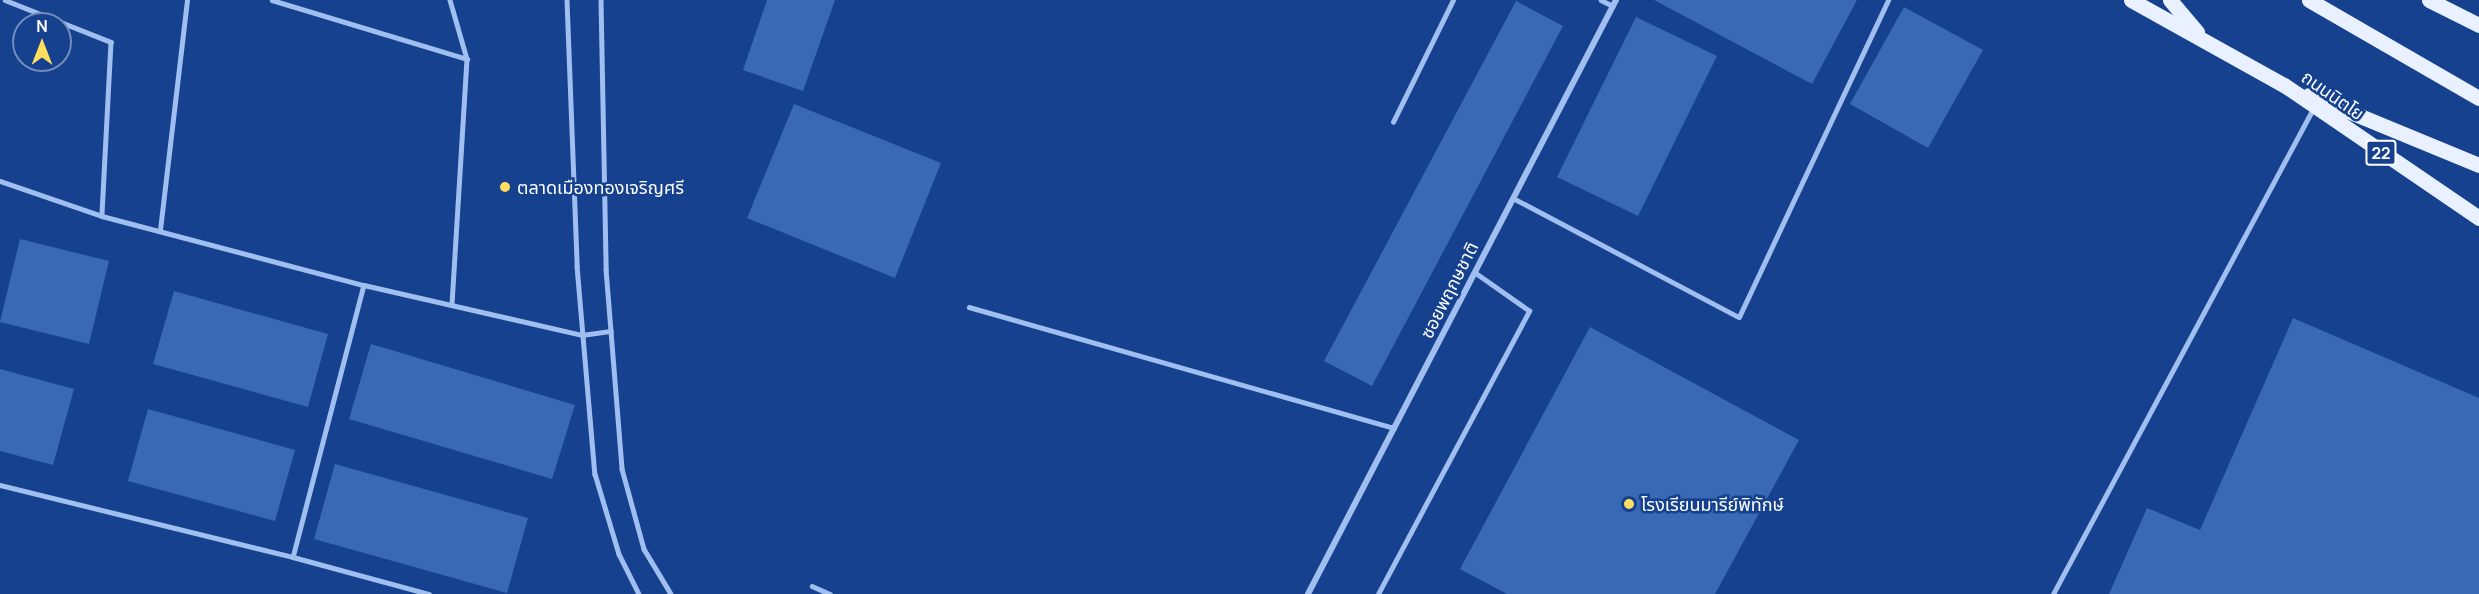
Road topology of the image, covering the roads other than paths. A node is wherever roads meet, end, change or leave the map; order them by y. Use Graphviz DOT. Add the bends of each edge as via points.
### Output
graph roads {
  1 [pos="4,0"];
  2 [pos="187,0"];
  3 [pos="272,0"];
  4 [pos="450,0"];
  5 [pos="567,0"];
  6 [pos="601,0"];
  7 [pos="1453,0"];
  8 [pos="1601,0"];
  9 [pos="1888,0"];
  10 [pos="2130,0"];
  11 [pos="2170,0"];
  12 [pos="2309,0"];
  13 [pos="2429,0"];
  14 [pos="290,2"];
  15 [pos="1615,3"];
  16 [pos="2479,26"];
  17 [pos="2203,39"];
  18 [pos="467,59"];
  19 [pos="2284,85"];
  20 [pos="2479,98"];
  21 [pos="2314,106"];
  22 [pos="1393,122"];
  23 [pos="2479,165"];
  24 [pos="0,182"];
  25 [pos="1513,198"];
  26 [pos="102,216"];
  27 [pos="2479,218"];
  28 [pos="160,230"];
  29 [pos="1474,273"];
  30 [pos="364,285"];
  31 [pos="452,304"];
  32 [pos="969,307"];
  33 [pos="611,332"];
  34 [pos="582,335"];
  35 [pos="1394,428"];
  36 [pos="0,485"];
  37 [pos="293,557"];
  38 [pos="812,586"];
  39 [pos="429,594"];
  40 [pos="639,594"];
  41 [pos="671,594"];
  42 [pos="830,594"];
  43 [pos="1308,594"];
  44 [pos="1378,594"];
  45 [pos="2053,594"];
  1 -- 26 [label="lane" via="111,42"];
  2 -- 28 [label="lane"];
  3 -- 14 [label="lane"];
  4 -- 18 [label="lane"];
  5 -- 34 [label="lane"];
  6 -- 33 [label="lane"];
  7 -- 22 [label="lane"];
  8 -- 15 [label="lane"];
  9 -- 25 [label="lane" via="1739,317"];
  10 -- 17 [label="main road, ถนนนิตโย / 22"];
  11 -- 17 [label="main road"];
  12 -- 20 [label="main road"];
  13 -- 16 [label="main road"];
  14 -- 18 [label="lane"];
  15 -- 25 [label="street, ซอยพฤกษชาติ"];
  17 -- 19 [label="main road, ถนนนิตโย / 22"];
  18 -- 31 [label="lane"];
  19 -- 21 [label="main road, ถนนนิตโย / 22"];
  19 -- 23 [label="main road, ถนนนิตโย / 22"];
  21 -- 27 [label="main road, ถนนนิตโย / 22"];
  21 -- 45 [label="lane"];
  24 -- 26 [label="lane"];
  25 -- 29 [label="street, ซอยพฤกษชาติ"];
  26 -- 28 [label="lane"];
  28 -- 30 [label="lane"];
  29 -- 35 [label="street, ซอยพฤกษชาติ"];
  29 -- 44 [label="lane" via="1529,311"];
  30 -- 31 [label="lane"];
  30 -- 37 [label="lane"];
  31 -- 34 [label="lane"];
  32 -- 35 [label="lane"];
  33 -- 34 [label="lane"];
  33 -- 41 [label="lane" via="622,469 644,549"];
  34 -- 40 [label="lane" via="595,474 619,554"];
  35 -- 43 [label="street, ซอยพฤกษชาติ"];
  36 -- 37 [label="lane"];
  37 -- 39 [label="lane"];
  38 -- 42 [label="lane"];
}
